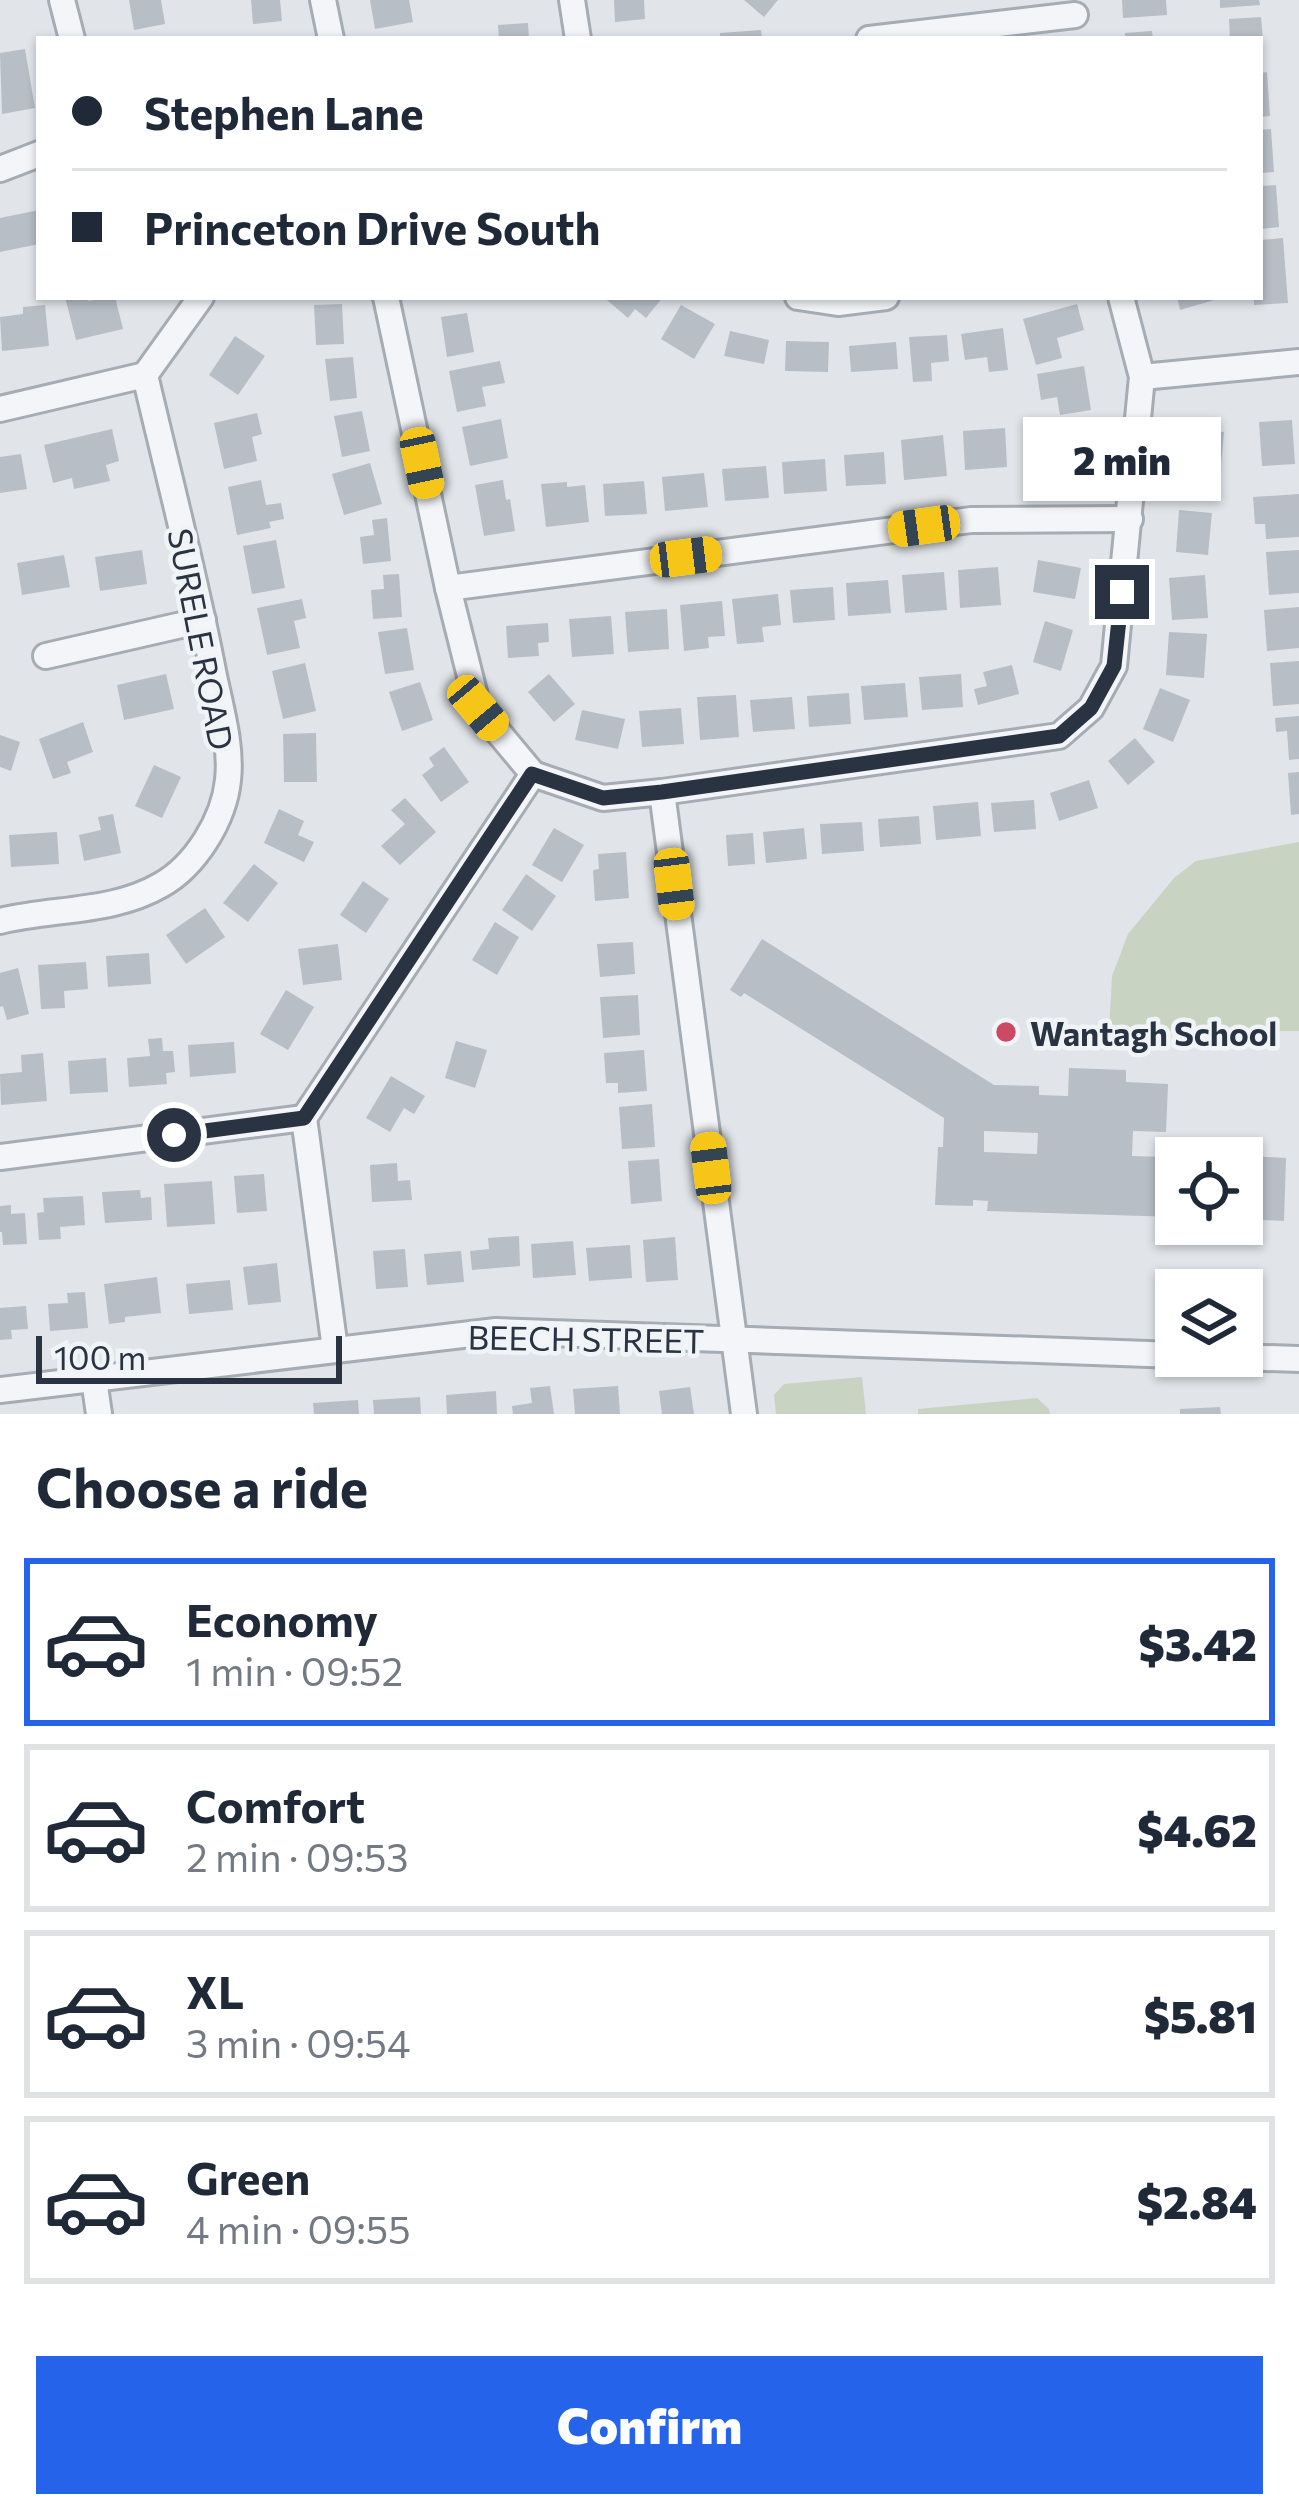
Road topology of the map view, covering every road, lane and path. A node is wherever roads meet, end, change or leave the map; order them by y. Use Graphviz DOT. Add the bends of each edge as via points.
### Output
graph roads {
  1 [pos="62,0"];
  2 [pos="323,0"];
  3 [pos="572,0"];
  4 [pos="1075,18"];
  5 [pos="70,36"];
  6 [pos="331,36"];
  7 [pos="578,36"];
  8 [pos="898,36"];
  9 [pos="36,155"];
  10 [pos="0,169"];
  11 [pos="199,300"];
  12 [pos="387,300"];
  13 [pos="818,300"];
  14 [pos="862,300"];
  15 [pos="1122,300"];
  16 [pos="1299,362"];
  17 [pos="145,375"];
  18 [pos="1142,377"];
  19 [pos="0,410"];
  20 [pos="1130,519"];
  21 [pos="448,588"];
  22 [pos="203,620"];
  23 [pos="46,656"];
  24 [pos="532,774"];
  25 [pos="662,792"];
  26 [pos="0,921"];
  27 [pos="304,1118"];
  28 [pos="0,1157"];
  29 [pos="734,1340"];
  30 [pos="335,1348"];
  31 [pos="1155,1354"];
  32 [pos="1263,1358"];
  33 [pos="1299,1359"];
  34 [pos="94,1379"];
  35 [pos="0,1390"];
  36 [pos="99,1414"];
  37 [pos="744,1414"];
  1 -- 5 [label="street"];
  2 -- 6 [label="street"];
  3 -- 7 [label="street"];
  4 -- 8 [label="street"];
  9 -- 10 [label="street"];
  11 -- 17 [label="street"];
  12 -- 21 [label="street"];
  13 -- 14 [label="street"];
  15 -- 18 [label="street"];
  16 -- 18 [label="street"];
  17 -- 19 [label="street"];
  17 -- 22 [label="street, SURELE ROAD"];
  18 -- 20 [label="street"];
  20 -- 21 [label="street" via="971,520"];
  20 -- 25 [label="street" via="1114,666 1091,708 1059,736"];
  21 -- 24 [label="street" via="478,708"];
  22 -- 23 [label="street"];
  22 -- 26 [label="street, SURELE ROAD" via="228,780 217,820 195,855 164,884 124,901"];
  24 -- 25 [label="street" via="603,798"];
  24 -- 27 [label="street"];
  25 -- 29 [label="street"];
  27 -- 28 [label="street"];
  27 -- 30 [label="street"];
  29 -- 30 [label="street, BEECH STREET" via="496,1331"];
  29 -- 31 [label="street, BEECH STREET"];
  29 -- 37 [label="street"];
  30 -- 34 [label="street, BEECH STREET"];
  32 -- 33 [label="street"];
  34 -- 35 [label="street, BEECH STREET"];
  34 -- 36 [label="street"];
}
